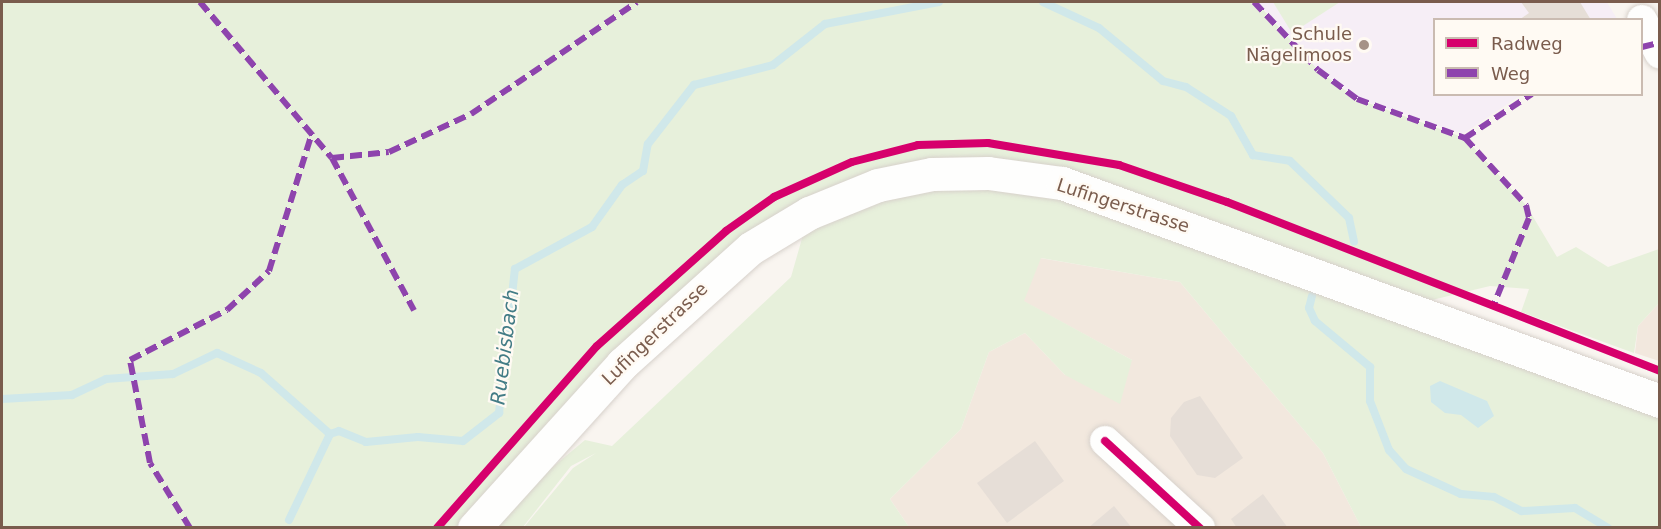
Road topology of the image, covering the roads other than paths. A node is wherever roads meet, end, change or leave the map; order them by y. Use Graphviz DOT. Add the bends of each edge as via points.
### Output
graph roads {
  1 [pos="1632,2"];
  2 [pos="1640,18"];
  3 [pos="1643,24"];
  4 [pos="1659,54"];
  5 [pos="1659,401"];
  6 [pos="1105,441"];
  7 [pos="474,528"];
  8 [pos="1200,528"];
  1 -- 2 [label="street"];
  3 -- 4 [label="street"];
  5 -- 7 [label="main road, Lufingerstrasse" via="1062,183 988,173 932,174 878,185 809,213 751,248 614,373"];
  6 -- 8 [label="street"];
}
